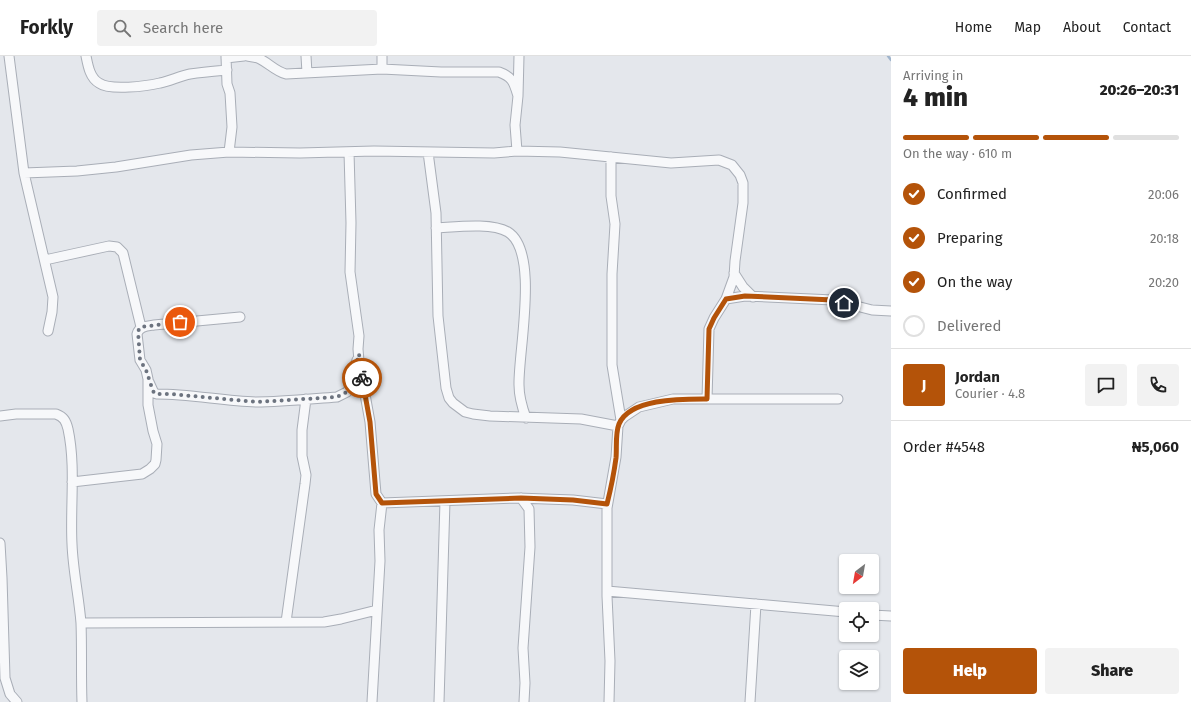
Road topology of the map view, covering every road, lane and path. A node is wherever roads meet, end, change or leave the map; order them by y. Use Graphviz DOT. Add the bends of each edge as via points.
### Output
graph roads {
  1 [pos="9,56"];
  2 [pos="86,56"];
  3 [pos="245,56"];
  4 [pos="306,56"];
  5 [pos="382,56"];
  6 [pos="518,56"];
  7 [pos="226,57"];
  8 [pos="227,70"];
  9 [pos="382,70"];
  10 [pos="307,73"];
  11 [pos="518,96"];
  12 [pos="517,151"];
  13 [pos="229,152"];
  14 [pos="349,152"];
  15 [pos="428,152"];
  16 [pos="611,156"];
  17 [pos="24,173"];
  18 [pos="436,228"];
  19 [pos="44,260"];
  20 [pos="734,273"];
  21 [pos="753,297"];
  22 [pos="726,299"];
  23 [pos="891,311"];
  24 [pos="240,317"];
  25 [pos="141,327"];
  26 [pos="48,331"];
  27 [pos="359,354"];
  28 [pos="148,379"];
  29 [pos="306,399"];
  30 [pos="707,399"];
  31 [pos="838,399"];
  32 [pos="0,416"];
  33 [pos="526,418"];
  34 [pos="620,423"];
  35 [pos="72,482"];
  36 [pos="521,498"];
  37 [pos="537,499"];
  38 [pos="445,501"];
  39 [pos="382,503"];
  40 [pos="607,504"];
  41 [pos="529,509"];
  42 [pos="0,544"];
  43 [pos="607,591"];
  44 [pos="756,604"];
  45 [pos="377,610"];
  46 [pos="839,611"];
  47 [pos="879,615"];
  48 [pos="891,616"];
  49 [pos="286,622"];
  50 [pos="81,623"];
  51 [pos="2,643"];
  52 [pos="17,702"];
  53 [pos="82,702"];
  54 [pos="372,702"];
  55 [pos="439,702"];
  56 [pos="524,702"];
  57 [pos="609,702"];
  58 [pos="750,702"];
  1 -- 17 [label="street"];
  2 -- 8 [label="street" via="94,79 106,86 146,86 192,74"];
  3 -- 7 [label="street"];
  3 -- 10 [label="street" via="258,58 278,72"];
  4 -- 10 [label="street"];
  5 -- 9 [label="street"];
  6 -- 11 [label="street"];
  7 -- 8 [label="street"];
  8 -- 13 [label="street" via="232,127"];
  9 -- 10 [label="street"];
  9 -- 11 [label="street" via="499,72 514,83"];
  11 -- 12 [label="street" via="515,125"];
  12 -- 15 [label="street"];
  12 -- 16 [label="street"];
  13 -- 14 [label="street"];
  13 -- 17 [label="street" via="77,171"];
  14 -- 15 [label="street"];
  14 -- 27 [label="street" via="350,272"];
  15 -- 18 [label="street"];
  16 -- 20 [label="street" via="671,163 719,160 732,165 740,175 744,192"];
  16 -- 34 [label="street" via="611,196 615,224 612,365"];
  17 -- 19 [label="street"];
  18 -- 33 [label="street" via="438,316 449,398 465,412"];
  18 -- 33 [label="street" via="488,226 508,232 519,244 525,269 519,384 520,400"];
  19 -- 25 [label="street" via="109,246 120,249"];
  19 -- 26 [label="street" via="53,297"];
  20 -- 21 [label="street"];
  20 -- 22 [label="street"];
  21 -- 22 [label="street"];
  21 -- 23 [label="street" via="833,300 872,310"];
  22 -- 30 [label="street" via="709,329"];
  24 -- 25 [label="street"];
  25 -- 28 [label="street" via="138,331 139,355"];
  27 -- 29 [label="street" via="347,392 337,397"];
  27 -- 39 [label="street" via="370,422 376,494"];
  28 -- 29 [label="street" via="154,393 157,394 257,402"];
  28 -- 35 [label="street" via="148,404 157,444 155,464 142,474"];
  29 -- 49 [label="street" via="302,456 306,475"];
  30 -- 31 [label="street"];
  30 -- 34 [label="street" via="673,399 639,407 624,416"];
  32 -- 35 [label="street" via="56,414 65,418 70,440"];
  33 -- 34 [label="street"];
  34 -- 40 [label="street"];
  35 -- 50 [label="street" via="72,544"];
  36 -- 37 [label="street"];
  36 -- 38 [label="street"];
  36 -- 41 [label="street"];
  37 -- 40 [label="street"];
  37 -- 41 [label="street"];
  38 -- 39 [label="street"];
  38 -- 55 [label="street"];
  39 -- 45 [label="street"];
  40 -- 43 [label="street"];
  41 -- 56 [label="street" via="530,561 523,648"];
  42 -- 51 [label="street"];
  43 -- 44 [label="street"];
  43 -- 57 [label="street"];
  44 -- 46 [label="street"];
  44 -- 58 [label="street"];
  45 -- 49 [label="street" via="324,622"];
  45 -- 54 [label="street"];
  47 -- 48 [label="street"];
  49 -- 50 [label="street"];
  50 -- 53 [label="street"];
  51 -- 52 [label="street" via="5,678 10,694"];
}
